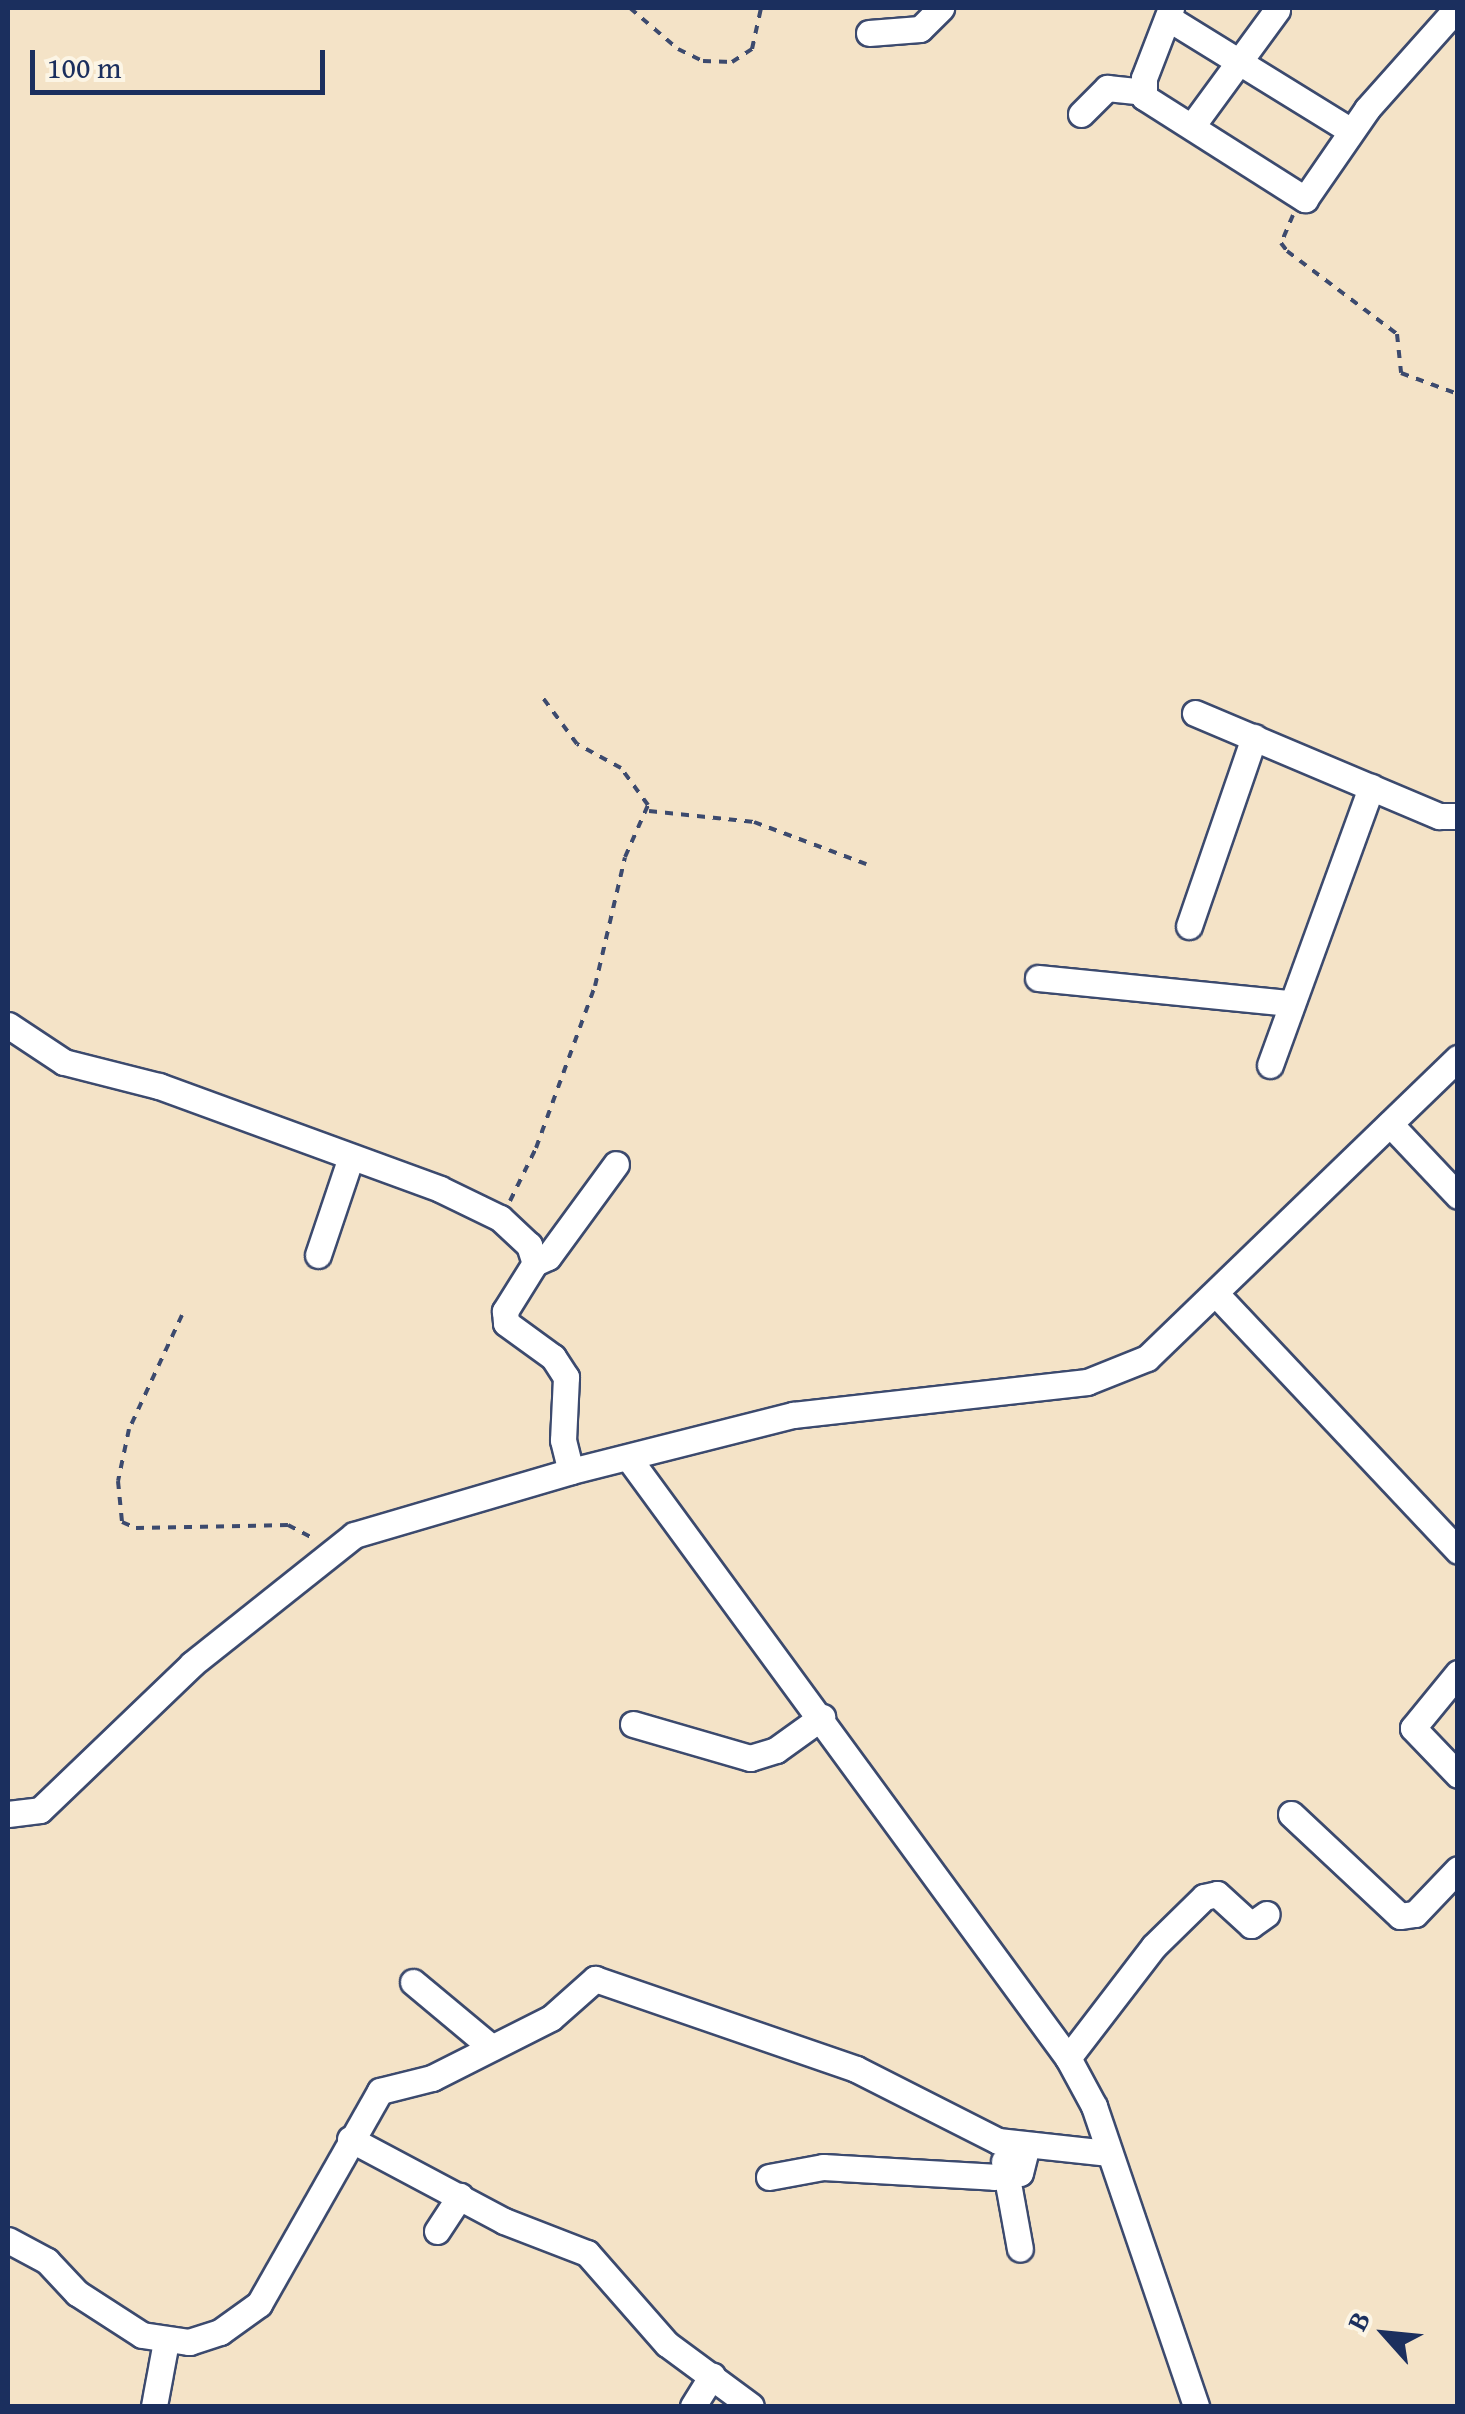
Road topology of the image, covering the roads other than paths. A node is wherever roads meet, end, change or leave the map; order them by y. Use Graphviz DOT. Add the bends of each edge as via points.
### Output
graph roads {
  1 [pos="941,8"];
  2 [pos="1456,8"];
  3 [pos="1277,10"];
  4 [pos="1170,13"];
  5 [pos="869,33"];
  6 [pos="1238,62"];
  7 [pos="1143,92"];
  8 [pos="1081,114"];
  9 [pos="1192,126"];
  10 [pos="1351,131"];
  11 [pos="1195,713"];
  12 [pos="1254,737"];
  13 [pos="1371,787"];
  14 [pos="1458,816"];
  15 [pos="1190,926"];
  16 [pos="1038,978"];
  17 [pos="1288,1003"];
  18 [pos="8,1025"];
  19 [pos="1458,1058"];
  20 [pos="1270,1065"];
  21 [pos="1390,1124"];
  22 [pos="351,1157"];
  23 [pos="616,1164"];
  24 [pos="1458,1196"];
  25 [pos="318,1255"];
  26 [pos="535,1263"];
  27 [pos="1216,1294"];
  28 [pos="630,1460"];
  29 [pos="571,1471"];
  30 [pos="1458,1551"];
  31 [pos="1458,1673"];
  32 [pos="822,1717"];
  33 [pos="633,1724"];
  34 [pos="1458,1775"];
  35 [pos="8,1814"];
  36 [pos="1291,1814"];
  37 [pos="1458,1870"];
  38 [pos="1266,1914"];
  39 [pos="413,1982"];
  40 [pos="492,2047"];
  41 [pos="1068,2058"];
  42 [pos="350,2139"];
  43 [pos="998,2141"];
  44 [pos="1026,2146"];
  45 [pos="1109,2153"];
  46 [pos="1008,2175"];
  47 [pos="768,2177"];
  48 [pos="460,2196"];
  49 [pos="437,2231"];
  50 [pos="8,2240"];
  51 [pos="1020,2249"];
  52 [pos="166,2341"];
  53 [pos="712,2376"];
  54 [pos="154,2406"];
  55 [pos="693,2406"];
  56 [pos="751,2406"];
  57 [pos="1196,2406"];
  1 -- 5 [label="street" via="920,28"];
  2 -- 10 [label="street"];
  3 -- 6 [label="street"];
  4 -- 6 [label="street"];
  4 -- 7 [label="street"];
  6 -- 9 [label="street"];
  6 -- 10 [label="street"];
  7 -- 8 [label="street" via="1107,88"];
  7 -- 9 [label="street"];
  9 -- 10 [label="street" via="1304,200"];
  11 -- 12 [label="street"];
  12 -- 13 [label="street"];
  12 -- 15 [label="street"];
  13 -- 14 [label="street" via="1439,816"];
  13 -- 17 [label="street"];
  16 -- 17 [label="street"];
  17 -- 20 [label="street"];
  18 -- 22 [label="street" via="64,1062 159,1086"];
  19 -- 21 [label="street"];
  21 -- 24 [label="street"];
  21 -- 27 [label="street"];
  22 -- 25 [label="street"];
  22 -- 26 [label="street" via="500,1218 529,1245"];
  23 -- 26 [label="street" via="548,1257"];
  26 -- 29 [label="street" via="505,1317 511,1329 554,1357 566,1377 562,1440"];
  27 -- 28 [label="street" via="1147,1358 1086,1382 793,1415"];
  27 -- 30 [label="street"];
  28 -- 29 [label="street"];
  28 -- 32 [label="street"];
  29 -- 35 [label="street" via="391,1523 330,1552 192,1664 40,1810"];
  31 -- 34 [label="street" via="1413,1728"];
  32 -- 33 [label="street" via="776,1750 750,1758"];
  32 -- 41 [label="street"];
  36 -- 37 [label="street" via="1400,1916 1415,1914"];
  38 -- 41 [label="street" via="1251,1925 1217,1894 1204,1897 1154,1946"];
  39 -- 40 [label="street"];
  40 -- 42 [label="street" via="432,2078 380,2091"];
  40 -- 43 [label="street" via="551,2018 589,1982 602,1979 856,2069"];
  41 -- 45 [label="street"];
  42 -- 48 [label="street"];
  42 -- 52 [label="street" via="258,2304 220,2332"];
  43 -- 44 [label="street"];
  43 -- 46 [label="street"];
  44 -- 45 [label="street"];
  44 -- 46 [label="street" via="1020,2173"];
  45 -- 57 [label="street"];
  46 -- 47 [label="street" via="944,2178 823,2167"];
  46 -- 51 [label="street"];
  48 -- 49 [label="street"];
  48 -- 53 [label="street" via="504,2222 587,2253 667,2344"];
  50 -- 52 [label="street" via="47,2261 106,2314"];
  52 -- 54 [label="street"];
  53 -- 55 [label="street"];
  53 -- 56 [label="street"];
}
